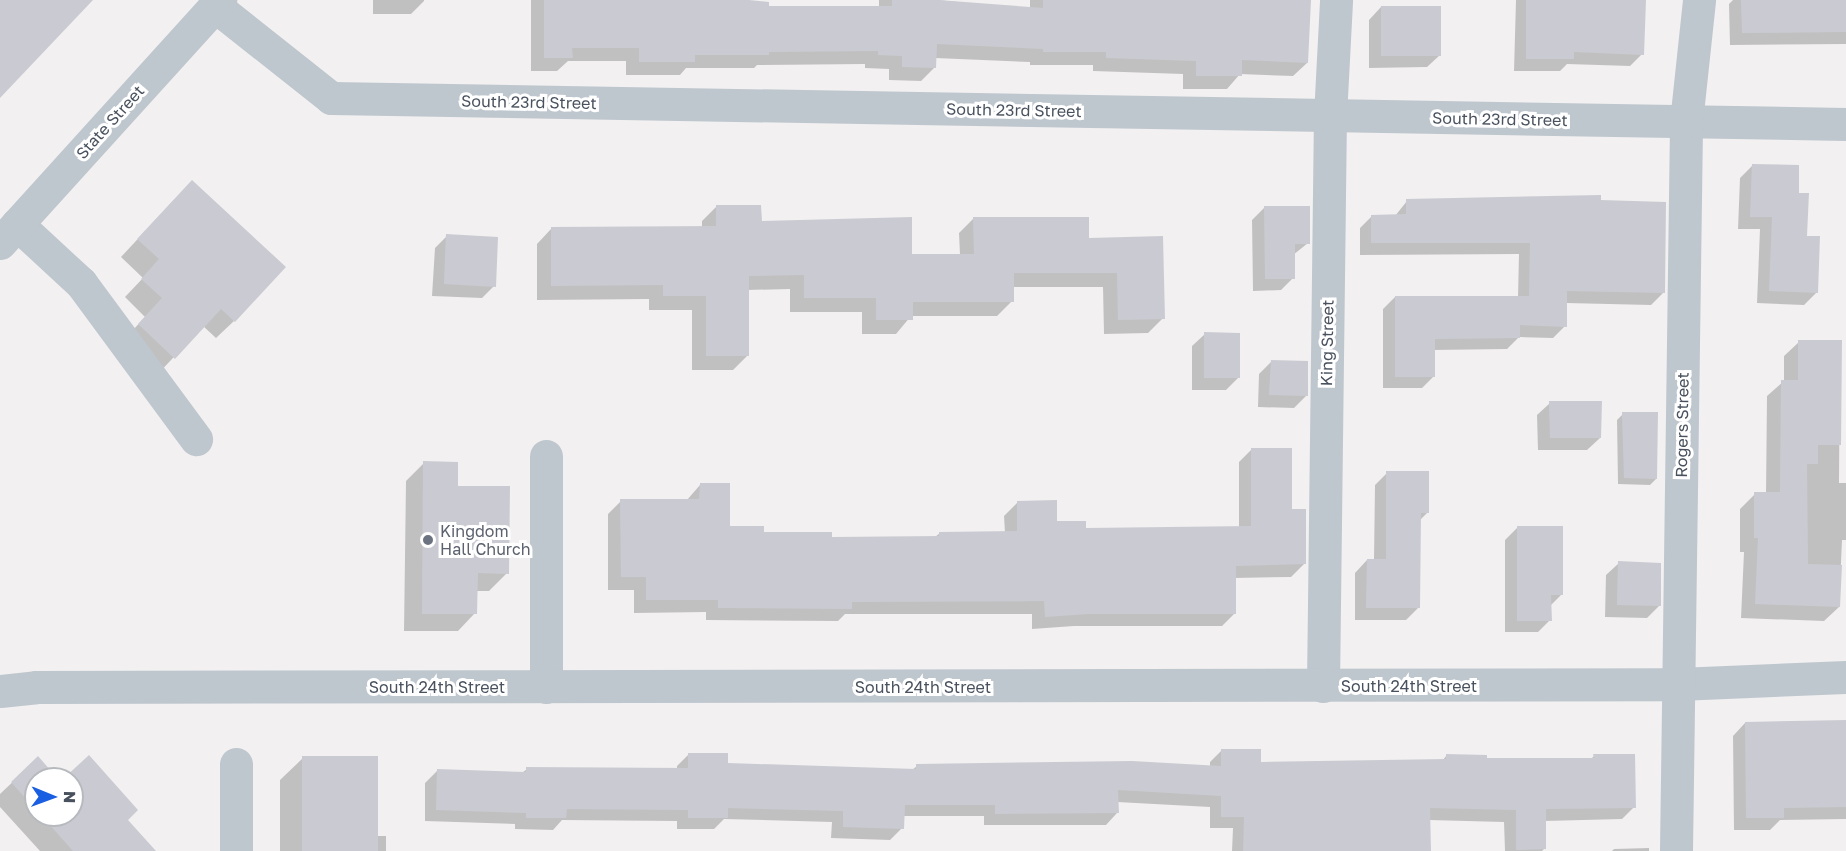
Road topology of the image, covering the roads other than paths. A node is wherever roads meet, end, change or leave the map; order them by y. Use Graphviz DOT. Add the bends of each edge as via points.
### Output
graph roads {
  1 [pos="1336,0"];
  2 [pos="1699,0"];
  3 [pos="218,3"];
  4 [pos="1330,116"];
  5 [pos="1686,122"];
  6 [pos="1846,124"];
  7 [pos="9,233"];
  8 [pos="196,439"];
  9 [pos="546,456"];
  10 [pos="1846,677"];
  11 [pos="1678,684"];
  12 [pos="546,687"];
  13 [pos="1323,687"];
  14 [pos="0,692"];
  15 [pos="236,764"];
  16 [pos="236,851"];
  17 [pos="1676,851"];
  1 -- 4 [label="street, King Street"];
  2 -- 5 [label="street, Rogers Street"];
  3 -- 4 [label="street, South 23rd Street" via="331,98"];
  3 -- 7 [label="street, State Street"];
  4 -- 5 [label="street, South 23rd Street"];
  4 -- 13 [label="street, King Street"];
  5 -- 6 [label="street, South 23rd Street"];
  5 -- 11 [label="street, Rogers Street"];
  7 -- 8 [label="street" via="81,284"];
  9 -- 12 [label="street"];
  10 -- 11 [label="street, South 24th Street"];
  11 -- 13 [label="street, South 24th Street"];
  11 -- 17 [label="street, Rogers Street"];
  12 -- 13 [label="street, South 24th Street"];
  12 -- 14 [label="street, South 24th Street" via="36,687"];
  15 -- 16 [label="street"];
}
